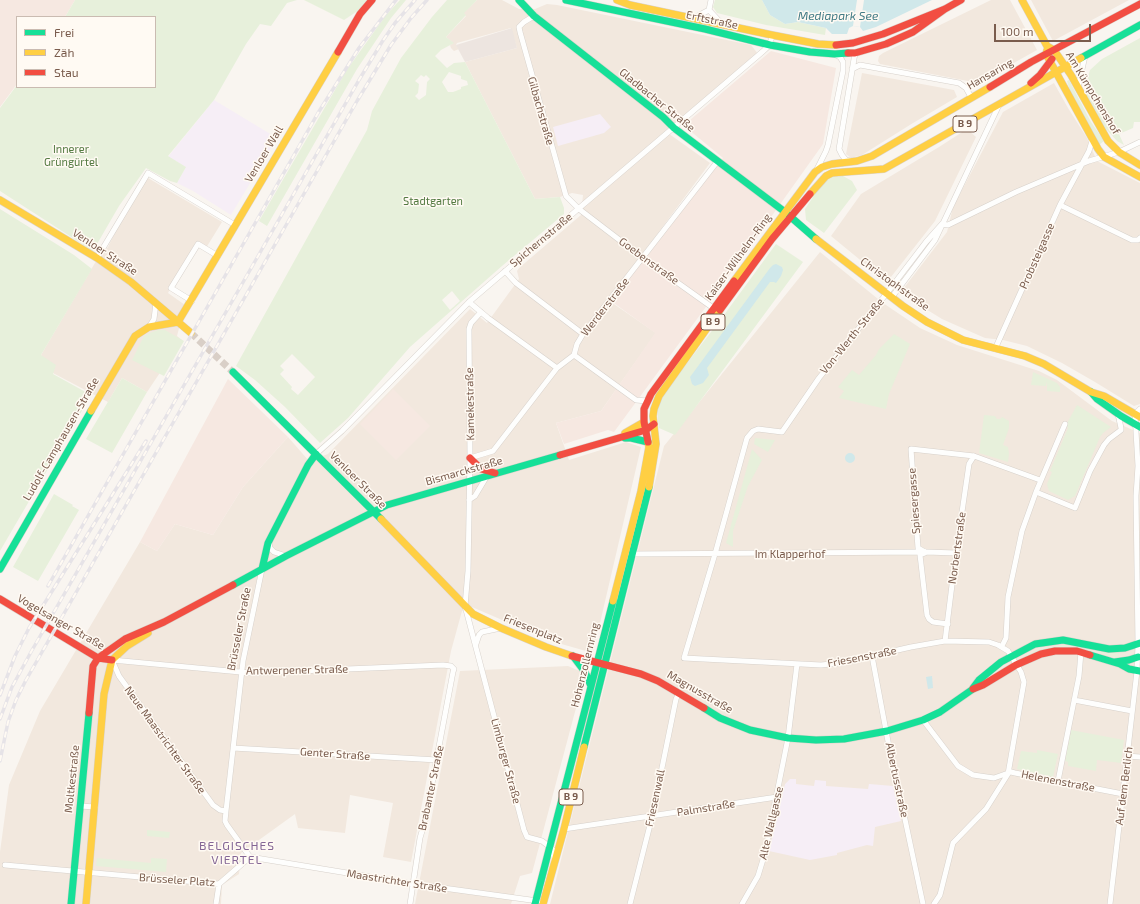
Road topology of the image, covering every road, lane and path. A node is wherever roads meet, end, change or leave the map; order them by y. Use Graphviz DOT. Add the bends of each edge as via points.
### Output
graph roads {
  1 [pos="372,0"];
  2 [pos="519,0"];
  3 [pos="566,0"];
  4 [pos="617,0"];
  5 [pos="711,0"];
  6 [pos="961,0"];
  7 [pos="1022,0"];
  8 [pos="1140,4"];
  9 [pos="945,9"];
  10 [pos="709,10"];
  11 [pos="534,16"];
  12 [pos="693,18"];
  13 [pos="722,24"];
  14 [pos="1140,25"];
  15 [pos="772,35"];
  16 [pos="770,45"];
  17 [pos="1054,49"];
  18 [pos="855,53"];
  19 [pos="835,54"];
  20 [pos="1046,54"];
  21 [pos="1084,56"];
  22 [pos="1051,62"];
  23 [pos="1066,66"];
  24 [pos="852,69"];
  25 [pos="1056,73"];
  26 [pos="1078,87"];
  27 [pos="1018,94"];
  28 [pos="971,97"];
  29 [pos="999,105"];
  30 [pos="674,128"];
  31 [pos="1092,141"];
  32 [pos="1140,142"];
  33 [pos="1119,152"];
  34 [pos="1104,157"];
  35 [pos="717,162"];
  36 [pos="851,162"];
  37 [pos="1082,164"];
  38 [pos="1140,165"];
  39 [pos="815,172"];
  40 [pos="1140,177"];
  41 [pos="0,200"];
  42 [pos="1060,205"];
  43 [pos="579,209"];
  44 [pos="785,212"];
  45 [pos="792,218"];
  46 [pos="942,224"];
  47 [pos="234,226"];
  48 [pos="1140,238"];
  49 [pos="218,256"];
  50 [pos="96,258"];
  51 [pos="643,258"];
  52 [pos="504,271"];
  53 [pos="889,295"];
  54 [pos="192,301"];
  55 [pos="469,302"];
  56 [pos="156,304"];
  57 [pos="717,310"];
  58 [pos="481,312"];
  59 [pos="178,322"];
  60 [pos="149,327"];
  61 [pos="191,333"];
  62 [pos="584,334"];
  63 [pos="995,349"];
  64 [pos="574,355"];
  65 [pos="557,368"];
  66 [pos="233,372"];
  67 [pos="1091,392"];
  68 [pos="647,401"];
  69 [pos="1138,413"];
  70 [pos="1118,414"];
  71 [pos="644,422"];
  72 [pos="654,424"];
  73 [pos="1065,424"];
  74 [pos="1138,427"];
  75 [pos="646,430"];
  76 [pos="656,433"];
  77 [pos="615,439"];
  78 [pos="648,442"];
  79 [pos="1139,442"];
  80 [pos="316,454"];
  81 [pos="974,456"];
  82 [pos="470,458"];
  83 [pos="495,474"];
  84 [pos="487,476"];
  85 [pos="1040,480"];
  86 [pos="469,481"];
  87 [pos="1036,492"];
  88 [pos="469,500"];
  89 [pos="374,511"];
  90 [pos="1138,518"];
  91 [pos="268,542"];
  92 [pos="926,552"];
  93 [pos="956,553"];
  94 [pos="715,554"];
  95 [pos="628,555"];
  96 [pos="286,556"];
  97 [pos="0,569"];
  98 [pos="262,569"];
  99 [pos="0,600"];
  100 [pos="465,606"];
  101 [pos="164,622"];
  102 [pos="948,624"];
  103 [pos="501,628"];
  104 [pos="945,641"];
  105 [pos="476,644"];
  106 [pos="1139,644"];
  107 [pos="1002,646"];
  108 [pos="1081,652"];
  109 [pos="573,656"];
  110 [pos="872,656"];
  111 [pos="1010,656"];
  112 [pos="1138,657"];
  113 [pos="98,658"];
  114 [pos="112,660"];
  115 [pos="1115,662"];
  116 [pos="601,663"];
  117 [pos="797,664"];
  118 [pos="1016,665"];
  119 [pos="1138,671"];
  120 [pos="242,672"];
  121 [pos="453,672"];
  122 [pos="591,687"];
  123 [pos="973,688"];
  124 [pos="679,693"];
  125 [pos="1074,700"];
  126 [pos="1133,702"];
  127 [pos="1140,702"];
  128 [pos="1132,711"];
  129 [pos="923,720"];
  130 [pos="887,731"];
  131 [pos="788,738"];
  132 [pos="233,748"];
  133 [pos="1128,756"];
  134 [pos="1140,757"];
  135 [pos="437,760"];
  136 [pos="1008,774"];
  137 [pos="1058,781"];
  138 [pos="1122,794"];
  139 [pos="777,797"];
  140 [pos="80,806"];
  141 [pos="94,807"];
  142 [pos="226,811"];
  143 [pos="652,816"];
  144 [pos="564,829"];
  145 [pos="550,847"];
  146 [pos="250,858"];
  147 [pos="554,863"];
  148 [pos="5,865"];
  149 [pos="74,871"];
  150 [pos="89,873"];
  151 [pos="219,884"];
  152 [pos="414,884"];
  153 [pos="535,903"];
  154 [pos="544,903"];
  155 [pos="935,903"];
  156 [pos="71,904"];
  157 [pos="86,904"];
  158 [pos="216,904"];
  159 [pos="410,904"];
  160 [pos="630,904"];
  161 [pos="742,904"];
  162 [pos="923,904"];
  163 [pos="1110,904"];
  1 -- 47 [label="main road, Venloer Wall" via="360,14"];
  2 -- 11 [label="main road, Gladbacher Straße"];
  3 -- 16 [label="main road, Erftstraße"];
  4 -- 12 [label="main road, Erftstraße"];
  5 -- 10 [label="street"];
  6 -- 9 [label="main road"];
  7 -- 17 [label="main road, Am Kümpchenshof"];
  8 -- 17 [label="main road, Hansaring / B 9"];
  9 -- 15 [label="main road, Erftstraße" via="853,43 818,44"];
  9 -- 18 [label="main road, Erftstraße" via="913,32 886,44"];
  10 -- 12 [label="street"];
  10 -- 13 [label="street"];
  11 -- 30 [label="main road, Gladbacher Straße"];
  11 -- 43 [label="street, Gilbachstraße" via="524,22 520,32 566,196"];
  12 -- 13 [label="main road, Erftstraße"];
  13 -- 15 [label="main road, Erftstraße"];
  14 -- 21 [label="main road, B 9"];
  15 -- 16 [label="street"];
  16 -- 19 [label="main road, Erftstraße"];
  16 -- 30 [label="street, Spichernstraße"];
  17 -- 20 [label="main road, Hansaring / B 9"];
  17 -- 22 [label="main road, B 9"];
  17 -- 23 [label="main road, Am Kümpchenshof"];
  17 -- 25 [label="main road"];
  18 -- 19 [label="main road, Erftstraße"];
  18 -- 24 [label="street"];
  19 -- 39 [label="street" via="843,62 843,70 828,145"];
  20 -- 22 [label="main road, Am Kümpchenshof"];
  20 -- 28 [label="main road, Hansaring / B 9"];
  21 -- 23 [label="main road, B 9"];
  21 -- 26 [label="street"];
  22 -- 25 [label="main road, Am Kümpchenshof"];
  22 -- 27 [label="main road, B 9"];
  23 -- 25 [label="main road, B 9"];
  23 -- 26 [label="main road, Am Kümpchenshof"];
  24 -- 28 [label="street" via="860,65 959,83 966,88"];
  24 -- 36 [label="street" via="839,149 846,160"];
  25 -- 27 [label="main road, B 9"];
  25 -- 31 [label="main road, Am Kümpchenshof"];
  26 -- 33 [label="main road, Am Kümpchenshof" via="1101,129"];
  27 -- 29 [label="main road, B 9"];
  28 -- 36 [label="main road, Hansaring / B 9" via="872,156"];
  29 -- 45 [label="main road, Kaiser-Wilhelm-Ring / B 9" via="884,169 832,173 826,176"];
  29 -- 46 [label="street, Von-Werth-Straße"];
  30 -- 35 [label="main road, Gladbacher Straße"];
  30 -- 43 [label="street, Spichernstraße"];
  31 -- 34 [label="main road, Am Kümpchenshof"];
  31 -- 37 [label="street, Probsteigasse"];
  32 -- 33 [label="street"];
  33 -- 34 [label="street"];
  33 -- 38 [label="main road, Am Kümpchenshof"];
  34 -- 37 [label="street"];
  34 -- 40 [label="main road"];
  35 -- 44 [label="main road, Gladbacher Straße"];
  35 -- 51 [label="street, Werderstraße"];
  36 -- 39 [label="main road, Kaiser-Wilhelm-Ring / B 9" via="832,164"];
  37 -- 42 [label="street, Probsteigasse"];
  37 -- 46 [label="street" via="948,225"];
  39 -- 44 [label="main road, Kaiser-Wilhelm-Ring / B 9"];
  41 -- 50 [label="main road, Venloer Straße"];
  42 -- 48 [label="street" via="1132,240"];
  42 -- 63 [label="street, Probsteigasse"];
  43 -- 51 [label="street, Goebenstraße"];
  43 -- 52 [label="street, Spichernstraße"];
  44 -- 45 [label="main road, Christophstraße"];
  44 -- 57 [label="main road, Kaiser-Wilhelm-Ring / B 9"];
  45 -- 53 [label="main road, Christophstraße"];
  45 -- 57 [label="main road, Kaiser-Wilhelm-Ring / B 9" via="772,239"];
  46 -- 53 [label="street, Von-Werth-Straße" via="921,247"];
  47 -- 49 [label="main road, Venloer Wall"];
  47 -- 50 [label="street" via="148,173"];
  49 -- 54 [label="main road, Venloer Wall"];
  49 -- 54 [label="street" via="198,244 171,288"];
  50 -- 56 [label="main road, Venloer Straße" via="131,282"];
  51 -- 57 [label="street, Goebenstraße"];
  51 -- 62 [label="street, Werderstraße"];
  52 -- 55 [label="street, Spichernstraße"];
  52 -- 62 [label="street" via="516,283"];
  53 -- 63 [label="main road, Christophstraße" via="944,331 963,340"];
  53 -- 94 [label="street, Von-Werth-Straße" via="819,378 782,432 758,429 747,438"];
  54 -- 59 [label="main road, Venloer Wall"];
  55 -- 58 [label="street"];
  55 -- 80 [label="street, Spichernstraße" via="342,431"];
  56 -- 59 [label="main road, Venloer Straße"];
  56 -- 60 [label="street" via="154,320"];
  57 -- 68 [label="main road, Kaiser-Wilhelm-Ring / B 9"];
  57 -- 72 [label="main road, Kaiser-Wilhelm-Ring / B 9" via="658,396 654,409"];
  58 -- 65 [label="street"];
  58 -- 82 [label="street, Kamekestraße" via="469,329"];
  59 -- 60 [label="main road, Ludolf-Camphausen-Straße"];
  59 -- 61 [label="main road, Venloer Straße"];
  60 -- 97 [label="main road, Ludolf-Camphausen-Straße" via="135,336 128,346"];
  62 -- 64 [label="street, Werderstraße" via="577,344"];
  63 -- 67 [label="main road, Christophstraße" via="1025,356 1044,364"];
  64 -- 65 [label="street, Werderstraße"];
  64 -- 68 [label="street" via="636,400"];
  65 -- 82 [label="street, Werderstraße" via="493,451"];
  66 -- 80 [label="main road, Venloer Straße"];
  67 -- 69 [label="main road"];
  67 -- 70 [label="main road" via="1095,398"];
  68 -- 71 [label="main road, Kaiser-Wilhelm-Ring / B 9"];
  69 -- 74 [label="street, Auf dem Berlich"];
  70 -- 74 [label="main road"];
  70 -- 87 [label="street" via="1121,430 1104,445 1075,508"];
  71 -- 75 [label="main road, Kaiser-Wilhelm-Ring / B 9"];
  71 -- 77 [label="main road"];
  72 -- 75 [label="main road, Bismarckstraße"];
  72 -- 76 [label="main road, Kaiser-Wilhelm-Ring / B 9"];
  73 -- 85 [label="street"];
  74 -- 79 [label="street, Auf dem Berlich"];
  75 -- 77 [label="main road, Bismarckstraße"];
  75 -- 78 [label="main road, Hohenzollernring / B 9"];
  76 -- 95 [label="main road, Hohenzollernring / B 9" via="647,496"];
  77 -- 78 [label="main road" via="631,438"];
  77 -- 83 [label="main road, Bismarckstraße"];
  78 -- 95 [label="main road, Hohenzollernring / B 9"];
  79 -- 90 [label="street, Auf dem Berlich"];
  80 -- 89 [label="main road, Venloer Straße"];
  80 -- 91 [label="main road, Brüsseler Straße"];
  81 -- 85 [label="street"];
  81 -- 92 [label="street, Spiesergasse" via="911,449 918,548"];
  81 -- 93 [label="street, Norbertstraße" via="969,464"];
  82 -- 83 [label="main road" via="481,469"];
  82 -- 86 [label="street, Kamekestraße"];
  83 -- 84 [label="main road, Bismarckstraße"];
  84 -- 86 [label="main road, Bismarckstraße"];
  84 -- 88 [label="street" via="475,496"];
  85 -- 87 [label="street"];
  86 -- 88 [label="street, Kamekestraße"];
  86 -- 89 [label="main road, Bismarckstraße" via="389,504"];
  87 -- 107 [label="street" via="1022,531 1008,597 1006,638"];
  88 -- 100 [label="street, Kamekestraße"];
  89 -- 96 [label="main road, Bismarckstraße"];
  89 -- 100 [label="main road, Venloer Straße"];
  90 -- 106 [label="street, Auf dem Berlich"];
  91 -- 96 [label="street" via="274,552"];
  91 -- 98 [label="main road, Brüsseler Straße"];
  92 -- 93 [label="street, Im Klapperhof"];
  92 -- 94 [label="street, Im Klapperhof"];
  92 -- 102 [label="street" via="920,556 927,615 933,622"];
  93 -- 102 [label="street, Norbertstraße"];
  94 -- 95 [label="street, Im Klapperhof"];
  94 -- 117 [label="street, Friesenstraße" via="684,658"];
  95 -- 116 [label="main road, Hohenzollernring / B 9"];
  96 -- 98 [label="main road, Bismarckstraße"];
  98 -- 101 [label="main road, Bismarckstraße"];
  98 -- 120 [label="street, Brüsseler Straße"];
  99 -- 113 [label="main road, Vogelsanger Straße"];
  100 -- 103 [label="main road, Friesenplatz" via="478,617"];
  100 -- 105 [label="street, Limburger Straße"];
  101 -- 113 [label="main road, Bismarckstraße" via="125,639"];
  101 -- 114 [label="main road, Bismarckstraße" via="127,646"];
  102 -- 104 [label="street, Norbertstraße"];
  103 -- 105 [label="street" via="482,632"];
  103 -- 109 [label="main road, Friesenplatz"];
  104 -- 107 [label="street, Friesenstraße" via="989,642"];
  104 -- 110 [label="street, Friesenstraße"];
  105 -- 145 [label="street, Limburger Straße" via="526,837 541,841"];
  106 -- 111 [label="main road, Magnusstraße" via="1109,649 1063,640 1036,644"];
  106 -- 112 [label="street, Auf dem Berlich"];
  107 -- 111 [label="street"];
  108 -- 115 [label="main road, Magnusstraße"];
  108 -- 118 [label="main road, Magnusstraße" via="1048,652"];
  108 -- 125 [label="street"];
  109 -- 116 [label="main road, Friesenplatz"];
  109 -- 122 [label="main road" via="585,672"];
  110 -- 117 [label="street, Friesenstraße" via="840,663"];
  110 -- 130 [label="street, Albertusstraße"];
  111 -- 118 [label="street"];
  111 -- 123 [label="main road, Magnusstraße" via="979,680"];
  112 -- 115 [label="main road"];
  112 -- 119 [label="street, Auf dem Berlich"];
  113 -- 114 [label="main road, Vogelsanger Straße"];
  113 -- 140 [label="main road, Moltkestraße" via="94,666"];
  114 -- 120 [label="street, Antwerpener Straße"];
  114 -- 141 [label="main road" via="104,694"];
  114 -- 142 [label="street, Neue Maastrichter Straße" via="119,676 212,806"];
  115 -- 119 [label="main road, Magnusstraße"];
  116 -- 122 [label="main road, Hohenzollernring / B 9"];
  116 -- 124 [label="main road, Magnusstraße" via="640,674"];
  116 -- 144 [label="main road, Hohenzollernring / B 9"];
  117 -- 131 [label="street, Alte Wallgasse"];
  118 -- 123 [label="main road, Magnusstraße" via="983,685"];
  118 -- 136 [label="street" via="1024,682"];
  119 -- 126 [label="street, Auf dem Berlich"];
  120 -- 121 [label="street, Antwerpener Straße" via="443,665 452,666"];
  120 -- 132 [label="street, Brüsseler Straße"];
  121 -- 135 [label="street, Brabanter Straße"];
  122 -- 145 [label="main road, Hohenzollernring / B 9"];
  123 -- 129 [label="main road, Magnusstraße" via="940,712"];
  124 -- 131 [label="main road, Magnusstraße" via="730,722 750,730"];
  124 -- 143 [label="street, Friesenwall" via="671,720"];
  125 -- 128 [label="street"];
  125 -- 137 [label="street"];
  126 -- 127 [label="street"];
  126 -- 128 [label="street, Auf dem Berlich"];
  128 -- 133 [label="street, Auf dem Berlich"];
  129 -- 130 [label="main road, Magnusstraße"];
  129 -- 136 [label="street, Helenenstraße" via="956,762 969,773 994,778"];
  130 -- 131 [label="main road, Magnusstraße" via="844,739"];
  130 -- 162 [label="street, Albertusstraße"];
  131 -- 139 [label="street, Alte Wallgasse"];
  132 -- 135 [label="street, Genter Straße"];
  132 -- 142 [label="street, Brüsseler Straße"];
  133 -- 134 [label="street"];
  133 -- 138 [label="street, Auf dem Berlich"];
  135 -- 152 [label="street, Brabanter Straße" via="420,838"];
  136 -- 137 [label="street, Helenenstraße"];
  136 -- 155 [label="street" via="986,809 953,843 940,895"];
  137 -- 138 [label="street, Helenenstraße"];
  138 -- 163 [label="street, Auf dem Berlich"];
  139 -- 143 [label="street, Palmstraße"];
  139 -- 161 [label="street, Alte Wallgasse" via="758,876"];
  140 -- 141 [label="street"];
  140 -- 149 [label="main road, Moltkestraße"];
  141 -- 150 [label="main road"];
  142 -- 146 [label="street, Brüsseler Straße" via="225,821"];
  143 -- 144 [label="street, Palmstraße"];
  143 -- 160 [label="street, Friesenwall"];
  144 -- 147 [label="main road, Hohenzollernring / B 9"];
  145 -- 147 [label="street" via="553,850"];
  145 -- 153 [label="main road, Hohenzollernring / B 9"];
  146 -- 151 [label="street, Brüsseler Platz"];
  146 -- 152 [label="street, Maastrichter Straße"];
  147 -- 154 [label="main road, Hohenzollernring / B 9"];
  148 -- 149 [label="street, Brüsseler Platz"];
  149 -- 150 [label="street, Brüsseler Platz"];
  149 -- 156 [label="main road, Moltkestraße"];
  150 -- 151 [label="street, Brüsseler Platz"];
  150 -- 157 [label="main road"];
  151 -- 158 [label="street"];
  152 -- 153 [label="street, Maastrichter Straße"];
  152 -- 159 [label="street, Brabanter Straße"];
  153 -- 154 [label="street, Maastrichter Straße"];
  155 -- 162 [label="street"];
}
